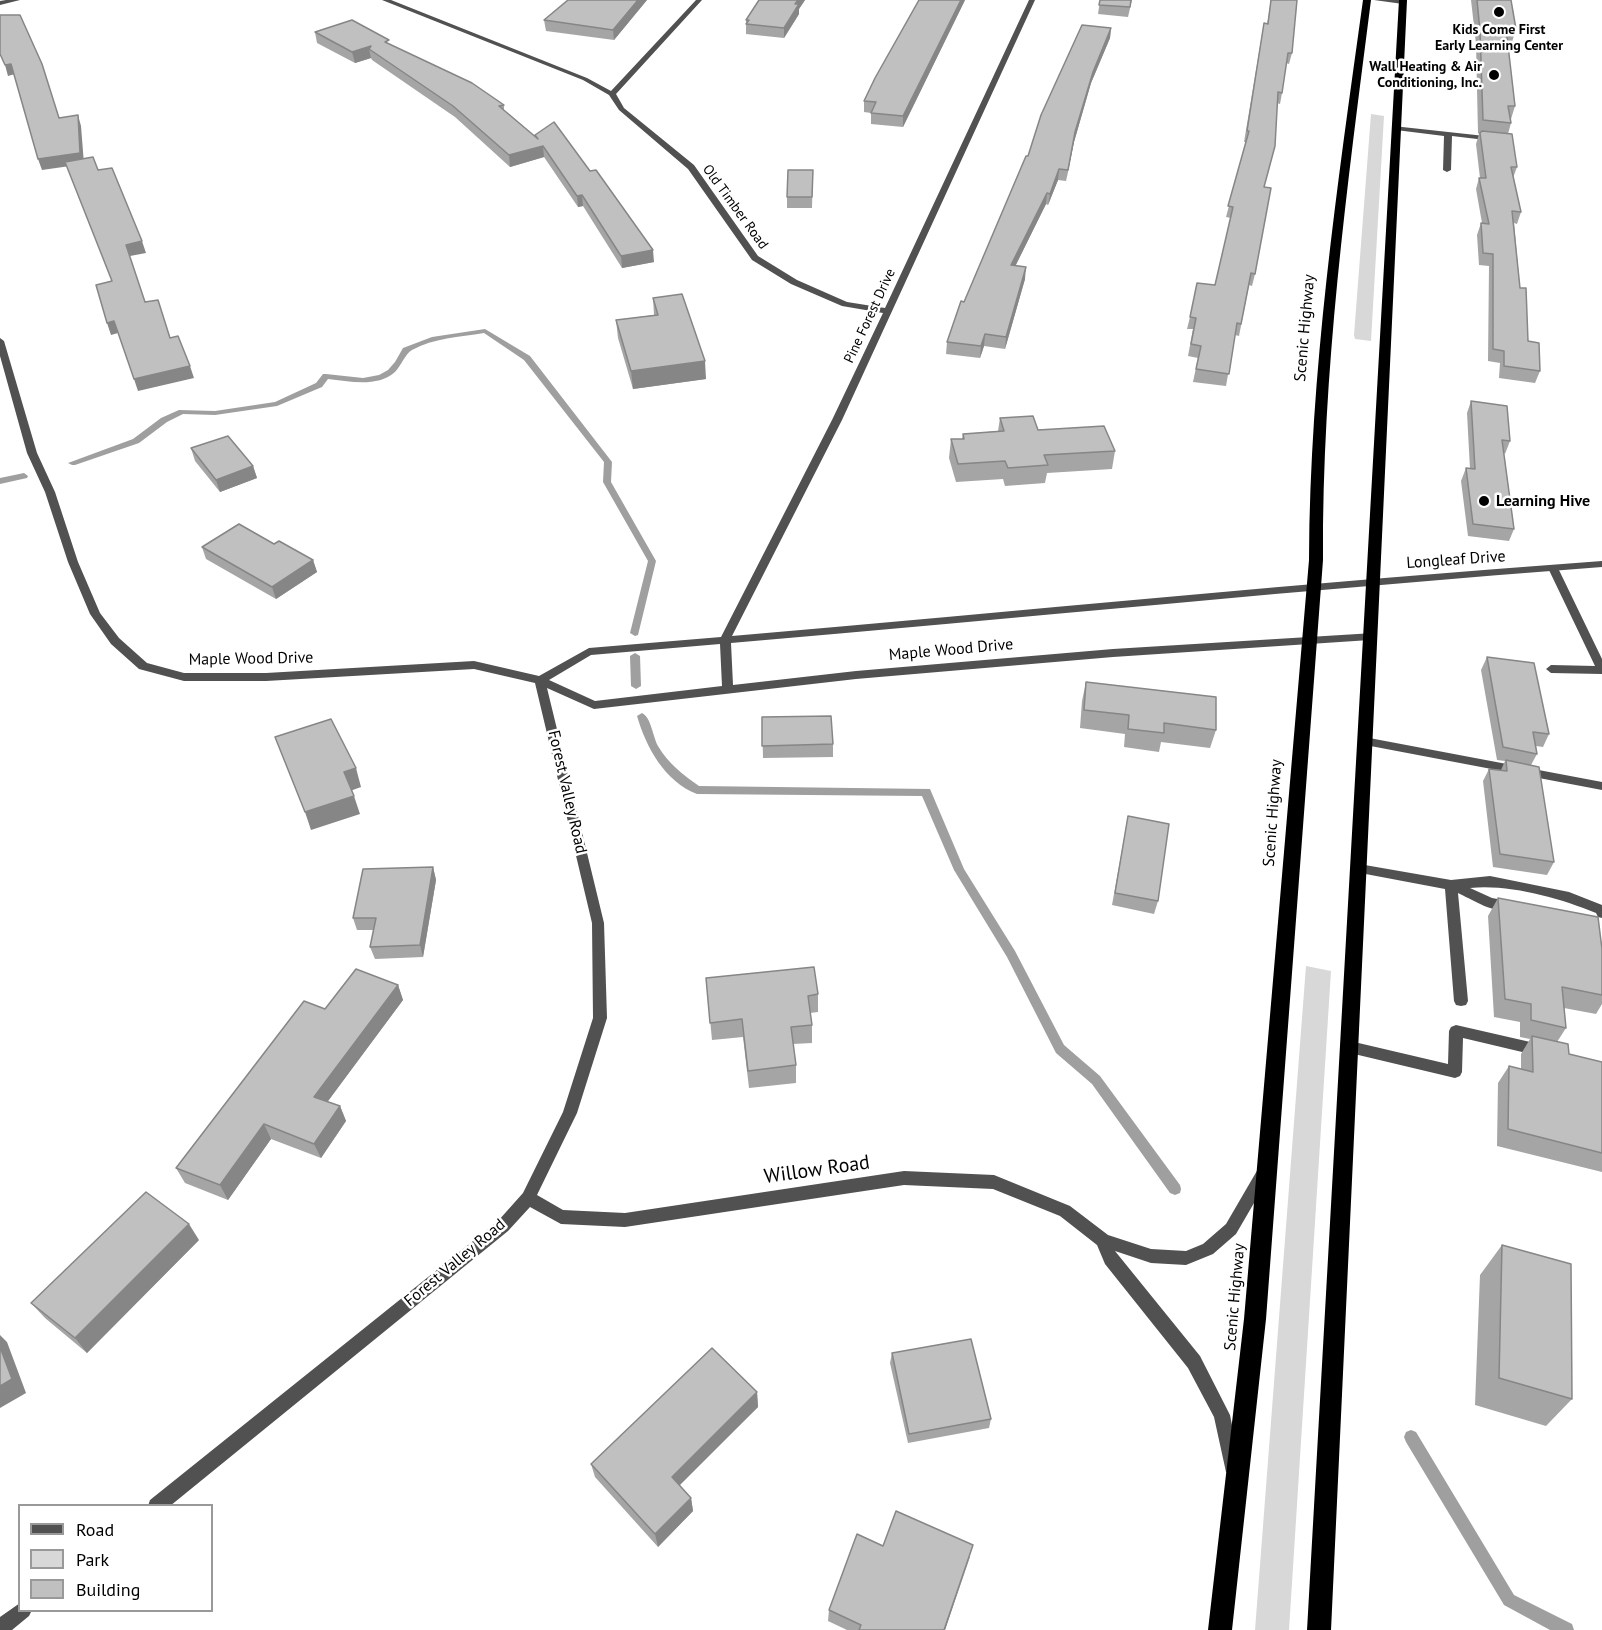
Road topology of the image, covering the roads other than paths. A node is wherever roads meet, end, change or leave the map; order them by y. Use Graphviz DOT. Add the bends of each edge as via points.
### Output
graph roads {
  1 [pos="17,0"];
  2 [pos="385,0"];
  3 [pos="699,0"];
  4 [pos="1032,0"];
  5 [pos="1367,0"];
  6 [pos="1377,0"];
  7 [pos="1403,1"];
  8 [pos="0,3"];
  9 [pos="612,94"];
  10 [pos="1396,128"];
  11 [pos="1448,134"];
  12 [pos="1508,141"];
  13 [pos="1447,170"];
  14 [pos="888,311"];
  15 [pos="0,340"];
  16 [pos="1602,564"];
  17 [pos="1553,568"];
  18 [pos="1373,581"];
  19 [pos="1313,587"];
  20 [pos="1370,636"];
  21 [pos="725,639"];
  22 [pos="1308,639"];
  23 [pos="1551,669"];
  24 [pos="1602,670"];
  25 [pos="540,680"];
  26 [pos="728,688"];
  27 [pos="1365,741"];
  28 [pos="1602,786"];
  29 [pos="1359,869"];
  30 [pos="1451,885"];
  31 [pos="1515,907"];
  32 [pos="1602,912"];
  33 [pos="1580,915"];
  34 [pos="1461,1001"];
  35 [pos="1350,1047"];
  36 [pos="1557,1054"];
  37 [pos="1267,1168"];
  38 [pos="528,1198"];
  39 [pos="1102,1240"];
  40 [pos="1236,1488"];
  41 [pos="158,1504"];
  42 [pos="22,1612"];
  43 [pos="0,1628"];
  44 [pos="1220,1630"];
  45 [pos="1319,1630"];
  1 -- 8 [label="street"];
  2 -- 9 [label="street, Old Timber Road" via="585,79"];
  3 -- 9 [label="street"];
  4 -- 14 [label="street, Pine Forest Drive"];
  5 -- 19 [label="highway, Scenic Highway" via="1330,280 1316,466"];
  6 -- 7 [label="street"];
  7 -- 10 [label="highway"];
  9 -- 14 [label="street, Old Timber Road" via="621,109 690,167 755,258 794,282 845,304"];
  10 -- 11 [label="street"];
  10 -- 18 [label="highway"];
  11 -- 12 [label="street"];
  11 -- 13 [label="street"];
  14 -- 21 [label="street, Pine Forest Drive"];
  15 -- 25 [label="street, Maple Wood Drive" via="32,453 95,614 115,641 143,666 184,677 289,676 474,665"];
  16 -- 17 [label="street, Longleaf Drive"];
  17 -- 18 [label="street, Longleaf Drive"];
  17 -- 24 [label="street"];
  18 -- 19 [label="street, Longleaf Drive"];
  18 -- 20 [label="highway"];
  19 -- 21 [label="street, Maple Wood Drive"];
  19 -- 22 [label="highway, Scenic Highway"];
  20 -- 22 [label="street, Maple Wood Drive"];
  20 -- 27 [label="highway"];
  21 -- 25 [label="street, Maple Wood Drive" via="589,652"];
  21 -- 26 [label="street"];
  22 -- 26 [label="street, Maple Wood Drive"];
  22 -- 37 [label="highway, Scenic Highway"];
  23 -- 24 [label="street"];
  25 -- 26 [label="street, Maple Wood Drive" via="594,705"];
  25 -- 38 [label="street, Forest Valley Road" via="598,923 600,1018 570,1113"];
  27 -- 28 [label="street"];
  27 -- 29 [label="highway"];
  29 -- 30 [label="street"];
  29 -- 35 [label="highway"];
  30 -- 31 [label="street" via="1490,902"];
  30 -- 32 [label="street" via="1490,881 1569,897"];
  30 -- 34 [label="street"];
  32 -- 33 [label="street"];
  35 -- 36 [label="street" via="1455,1072 1456,1031"];
  35 -- 45 [label="highway"];
  37 -- 39 [label="street" via="1231,1229 1208,1249 1186,1257 1151,1256"];
  37 -- 40 [label="highway, Scenic Highway" via="1256,1318"];
  38 -- 39 [label="street, Willow Road" via="561,1216 625,1220 904,1178 994,1182 1065,1210"];
  38 -- 41 [label="street, Forest Valley Road" via="503,1226"];
  39 -- 40 [label="street" via="1110,1260 1194,1362 1222,1416"];
  40 -- 44 [label="highway, Scenic Highway"];
  42 -- 43 [label="street"];
}
